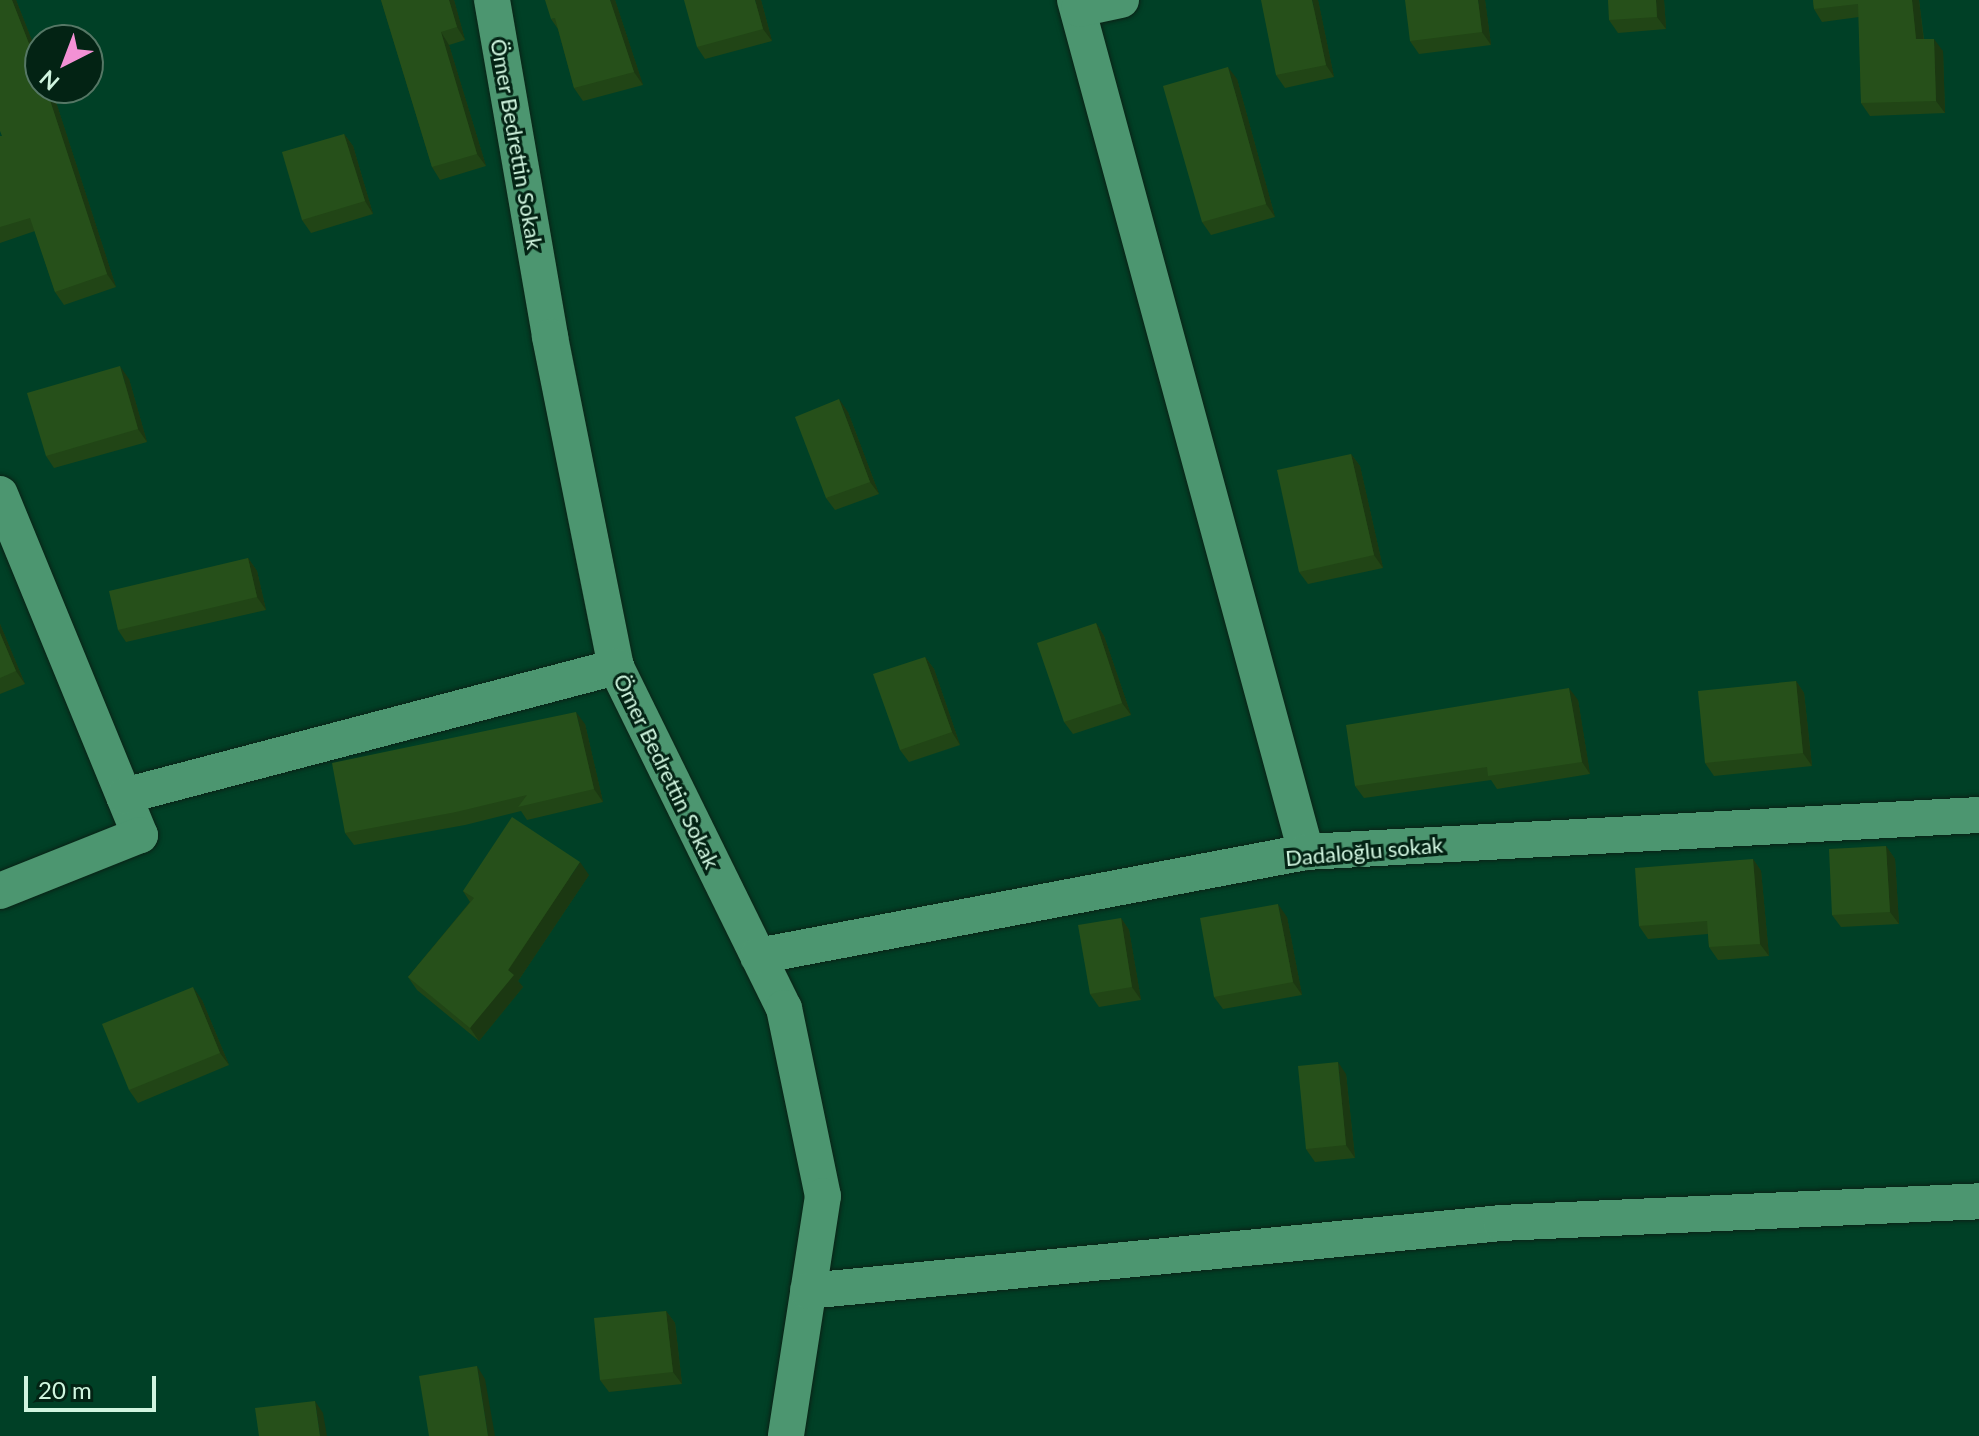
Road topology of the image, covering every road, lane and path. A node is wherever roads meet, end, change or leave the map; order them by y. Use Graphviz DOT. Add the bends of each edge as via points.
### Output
graph roads {
  1 [pos="492,0"];
  2 [pos="1121,0"];
  3 [pos="1077,4"];
  4 [pos="1,499"];
  5 [pos="616,667"];
  6 [pos="124,796"];
  7 [pos="1979,815"];
  8 [pos="1306,852"];
  9 [pos="0,891"];
  10 [pos="758,956"];
  11 [pos="1979,1201"];
  12 [pos="808,1291"];
  13 [pos="786,1436"];
  1 -- 5 [label="street, Ömer Bedrettin Sokak" via="550,337"];
  2 -- 3 [label="street"];
  3 -- 8 [label="street"];
  4 -- 6 [label="street"];
  5 -- 6 [label="street"];
  5 -- 10 [label="street, Ömer Bedrettin Sokak"];
  6 -- 9 [label="street" via="140,835"];
  7 -- 8 [label="street, Dadaloğlu sokak"];
  8 -- 10 [label="street, Dadaloğlu sokak"];
  10 -- 12 [label="street, Ömer Bedrettin Sokak" via="784,1008 823,1196"];
  11 -- 12 [label="street" via="1501,1223"];
  12 -- 13 [label="street, Ömer Bedrettin Sokak"];
}
